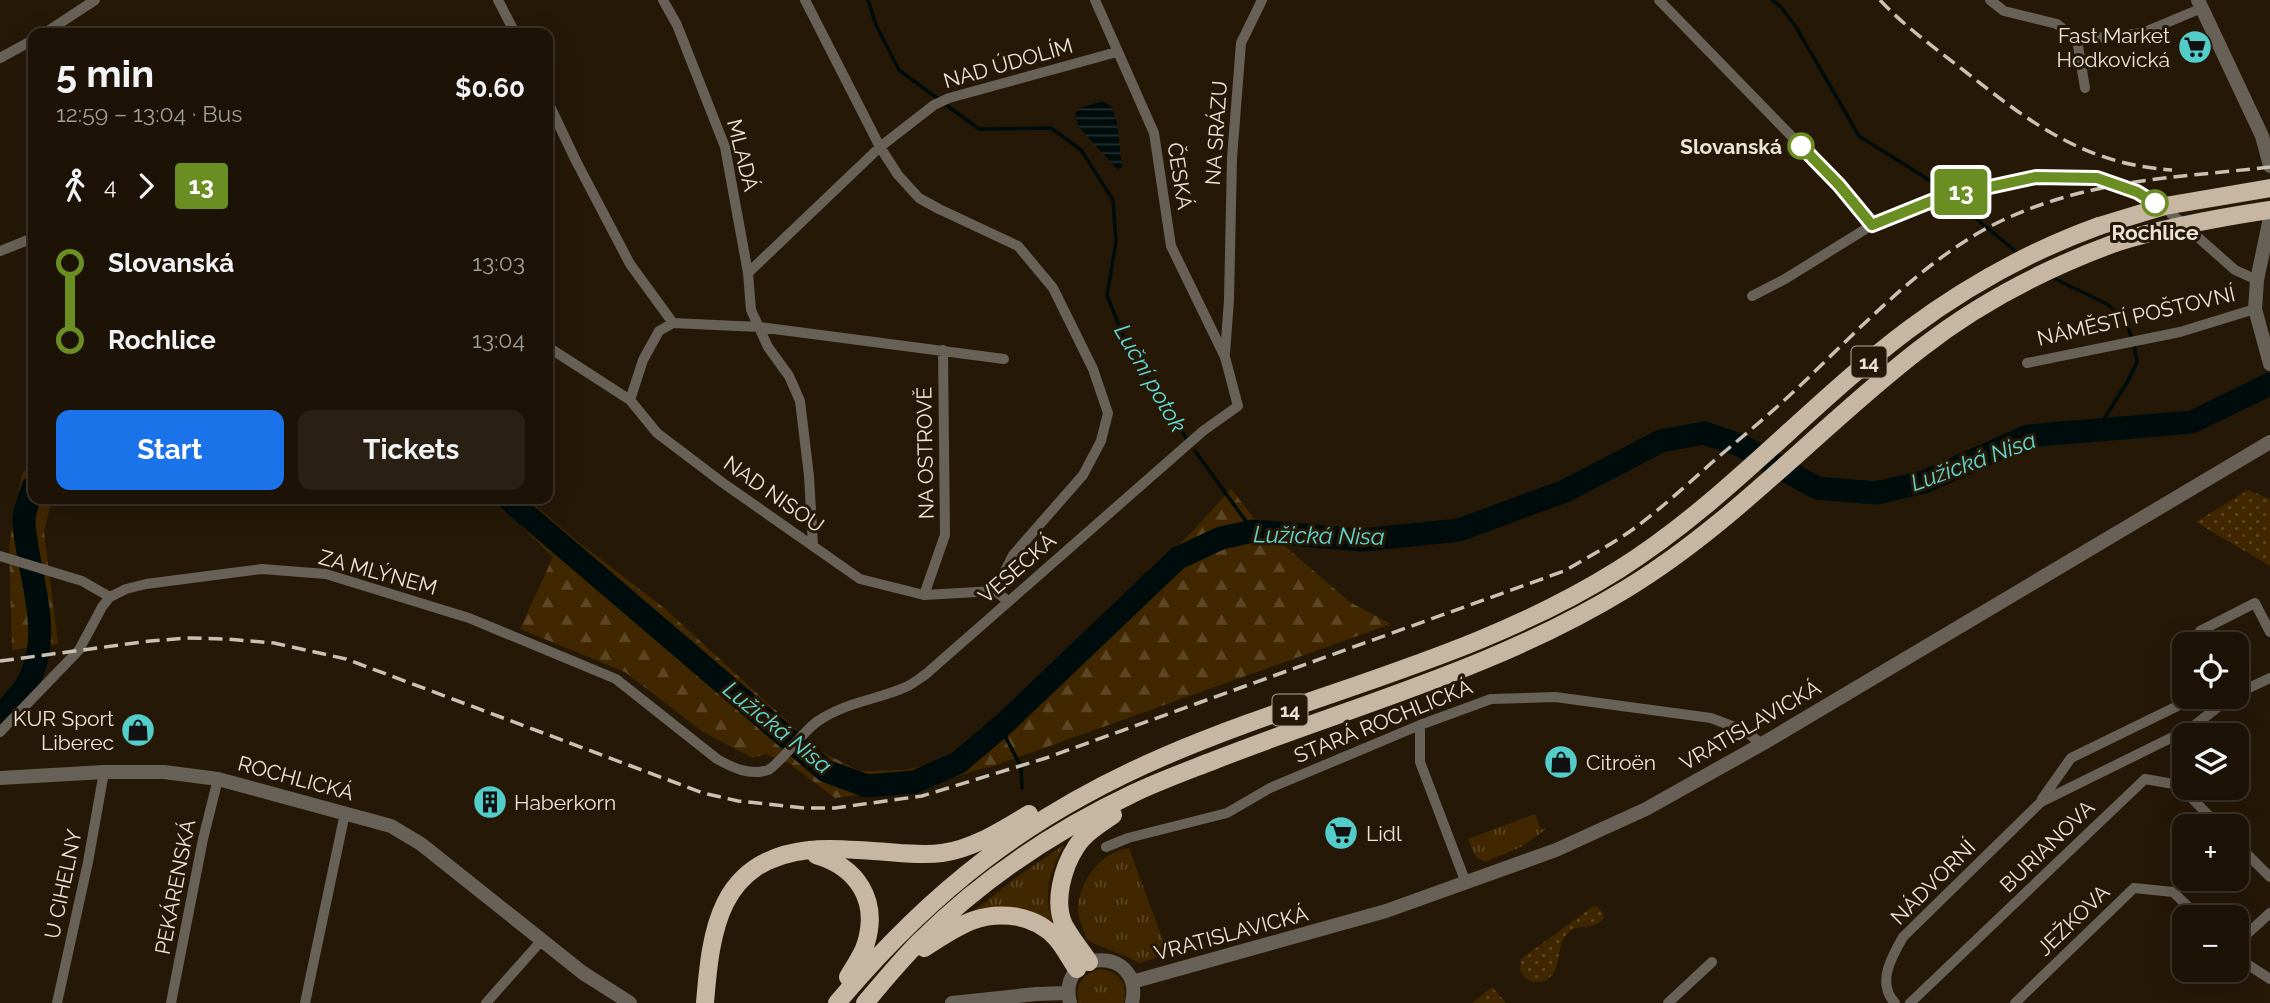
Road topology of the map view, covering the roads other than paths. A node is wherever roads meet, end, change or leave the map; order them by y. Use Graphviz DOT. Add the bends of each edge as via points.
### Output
graph roads {
  1 [pos="95,0"];
  2 [pos="498,0"];
  3 [pos="663,0"];
  4 [pos="805,0"];
  5 [pos="1095,0"];
  6 [pos="1262,0"];
  7 [pos="1659,0"];
  8 [pos="1990,0"];
  9 [pos="2200,4"];
  10 [pos="53,28"];
  11 [pos="512,28"];
  12 [pos="2077,40"];
  13 [pos="28,43"];
  14 [pos="1117,52"];
  15 [pos="0,58"];
  16 [pos="2085,88"];
  17 [pos="553,113"];
  18 [pos="2266,135"];
  19 [pos="880,147"];
  20 [pos="2270,166"];
  21 [pos="2270,188"];
  22 [pos="2270,210"];
  23 [pos="2270,218"];
  24 [pos="1872,225"];
  25 [pos="28,240"];
  26 [pos="0,251"];
  27 [pos="748,273"];
  28 [pos="2257,280"];
  29 [pos="1752,296"];
  30 [pos="2255,309"];
  31 [pos="673,323"];
  32 [pos="759,327"];
  33 [pos="553,350"];
  34 [pos="943,350"];
  35 [pos="1225,357"];
  36 [pos="1004,359"];
  37 [pos="2027,363"];
  38 [pos="2270,364"];
  39 [pos="630,400"];
  40 [pos="2270,442"];
  41 [pos="813,545"];
  42 [pos="0,556"];
  43 [pos="995,592"];
  44 [pos="924,595"];
  45 [pos="110,597"];
  46 [pos="1008,601"];
  47 [pos="2200,632"];
  48 [pos="2270,632"];
  49 [pos="2270,678"];
  50 [pos="2249,688"];
  51 [pos="2172,709"];
  52 [pos="2216,709"];
  53 [pos="1420,725"];
  54 [pos="0,732"];
  55 [pos="1259,743"];
  56 [pos="1762,744"];
  57 [pos="774,766"];
  58 [pos="1144,766"];
  59 [pos="104,772"];
  60 [pos="0,778"];
  61 [pos="218,779"];
  62 [pos="2041,802"];
  63 [pos="345,813"];
  64 [pos="2207,814"];
  65 [pos="1106,847"];
  66 [pos="802,851"];
  67 [pos="2249,857"];
  68 [pos="2270,877"];
  69 [pos="1466,883"];
  70 [pos="2187,905"];
  71 [pos="2270,914"];
  72 [pos="2249,933"];
  73 [pos="542,940"];
  74 [pos="1712,962"];
  75 [pos="897,965"];
  76 [pos="1083,965"];
  77 [pos="2249,966"];
  78 [pos="2270,979"];
  79 [pos="1132,982"];
  80 [pos="1068,1000"];
  81 [pos="2023,1000"];
  82 [pos="57,1003"];
  83 [pos="171,1003"];
  84 [pos="305,1003"];
  85 [pos="486,1003"];
  86 [pos="630,1003"];
  87 [pos="705,1003"];
  88 [pos="836,1003"];
  89 [pos="864,1003"];
  90 [pos="952,1003"];
  91 [pos="1132,1003"];
  92 [pos="1668,1003"];
  93 [pos="1895,1003"];
  94 [pos="1910,1003"];
  1 -- 10 [label="street"];
  2 -- 11 [label="street"];
  3 -- 27 [label="street, MLADÁ" via="725,147"];
  4 -- 19 [label="street"];
  5 -- 14 [label="street, ČESKÁ"];
  6 -- 35 [label="street, NA SRÁZU" via="1241,43"];
  7 -- 24 [label="street" via="1839,185"];
  8 -- 12 [label="street" via="2004,11 2057,24"];
  9 -- 12 [label="street" via="2142,33"];
  9 -- 18 [label="street"];
  12 -- 16 [label="street"];
  13 -- 15 [label="street"];
  14 -- 19 [label="street, NAD ÚDOLÍM" via="949,98"];
  14 -- 35 [label="street, ČESKÁ" via="1154,133 1171,246"];
  17 -- 31 [label="street" via="629,264"];
  18 -- 20 [label="street"];
  19 -- 27 [label="street, NAD ÚDOLÍM"];
  19 -- 43 [label="street" via="919,198 1018,246 1053,288 1093,369 1108,413 1101,441 1083,475 1013,555"];
  21 -- 58 [label="highway, 14, bridge" via="2165,206 2099,226 2062,239 1986,278 1898,338 1678,528 1570,598 1418,665"];
  22 -- 55 [label="highway, 14, bridge" via="2205,220 2115,243 2003,292 1910,356 1729,513 1631,587 1531,641 1427,684"];
  23 -- 28 [label="street, NÁMĚSTÍ POŠTOVNÍ"];
  24 -- 28 [label="street" via="1957,193 2036,177 2097,178 2137,192 2166,209 2235,270"];
  24 -- 29 [label="street"];
  25 -- 26 [label="street"];
  27 -- 32 [label="street, MLADÁ" via="751,310"];
  28 -- 30 [label="street, NÁMĚSTÍ POŠTOVNÍ"];
  30 -- 37 [label="street, NÁMĚSTÍ POŠTOVNÍ" via="2180,332"];
  30 -- 38 [label="street, NÁMĚSTÍ POŠTOVNÍ"];
  31 -- 32 [label="street"];
  31 -- 39 [label="street" via="659,331 643,360"];
  32 -- 34 [label="street"];
  32 -- 41 [label="street" via="800,401"];
  33 -- 39 [label="street, NAD NISOU"];
  34 -- 36 [label="street"];
  34 -- 44 [label="street, NA OSTROVĚ" via="945,535"];
  35 -- 46 [label="street, VESECKÁ" via="1238,406 1202,430"];
  39 -- 41 [label="street, NAD NISOU" via="657,433"];
  40 -- 56 [label="street, VRATISLAVICKÁ"];
  41 -- 44 [label="street, NAD NISOU" via="860,579"];
  42 -- 45 [label="street" via="82,581"];
  43 -- 44 [label="street, NAD NISOU"];
  43 -- 46 [label="street"];
  45 -- 54 [label="street" via="79,650"];
  45 -- 57 [label="street, ZA MLÝNEM" via="146,584 262,569 326,574 469,618 616,679 725,764 745,771"];
  46 -- 57 [label="street, VESECKÁ" via="926,674 908,686 837,709 806,730"];
  47 -- 48 [label="street" via="2256,603"];
  49 -- 50 [label="street, NÁDVORNÍ"];
  51 -- 62 [label="street, NÁDVORNÍ" via="2071,758"];
  52 -- 62 [label="street, NÁDVORNÍ" via="2191,728"];
  53 -- 56 [label="street, STARÁ ROCHLICKÁ" via="1491,699 1555,697 1711,718 1745,731"];
  53 -- 65 [label="street, STARÁ ROCHLICKÁ" via="1270,788 1227,813"];
  53 -- 69 [label="street" via="1420,762"];
  55 -- 75 [label="highway, 14" via="1134,793 1048,841 971,895"];
  55 -- 76 [label="highway" via="1118,812 1094,827 1077,846 1064,874 1060,906 1063,924"];
  56 -- 69 [label="street, VRATISLAVICKÁ" via="1635,814"];
  58 -- 66 [label="highway" via="1116,772 974,844 943,853"];
  58 -- 88 [label="highway, 14" via="1083,796 999,847 942,893"];
  59 -- 60 [label="street, ROCHLICKÁ"];
  59 -- 61 [label="street, ROCHLICKÁ" via="164,772"];
  59 -- 82 [label="street, U CIHELNY"];
  61 -- 63 [label="street, ROCHLICKÁ"];
  61 -- 83 [label="street, PEKÁRENSKÁ"];
  62 -- 93 [label="street, NÁDVORNÍ" via="1903,937 1889,959 1886,979"];
  63 -- 73 [label="street, ROCHLICKÁ" via="391,826 421,844"];
  63 -- 84 [label="street"];
  64 -- 94 [label="street, BURIANOVA" via="2179,785 2145,779"];
  66 -- 87 [label="highway" via="764,863 733,889 715,927"];
  66 -- 88 [label="highway" via="839,863 855,877 870,911 866,945"];
  67 -- 68 [label="street"];
  69 -- 79 [label="street, VRATISLAVICKÁ" via="1312,933"];
  70 -- 81 [label="street, JEŽKOVA" via="2173,892 2134,888"];
  71 -- 72 [label="street"];
  73 -- 85 [label="street"];
  73 -- 86 [label="street, ROCHLICKÁ"];
  74 -- 92 [label="street"];
  75 -- 76 [label="highway" via="961,925 985,916 1006,915 1045,928"];
  75 -- 89 [label="highway, 14"];
  76 -- 79 [label="street" via="1100,959 1118,964"];
  76 -- 80 [label="street" via="1069,983"];
  77 -- 78 [label="street"];
  79 -- 91 [label="street"];
  80 -- 90 [label="street" via="1036,994"];
}
